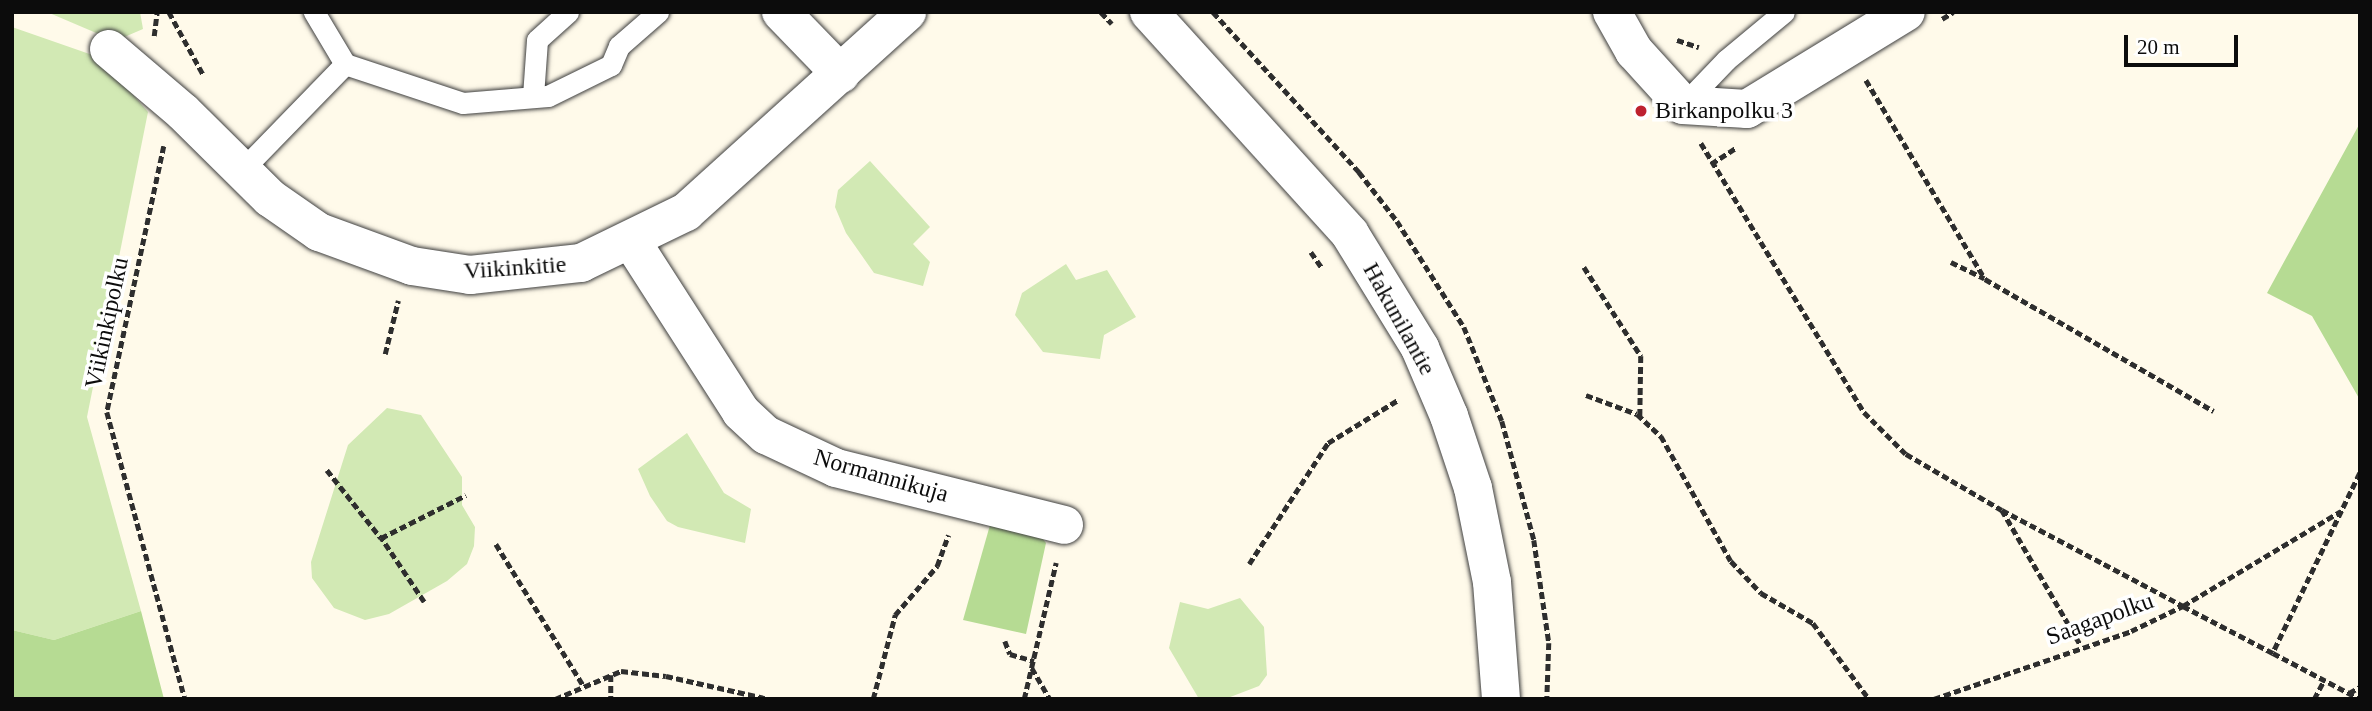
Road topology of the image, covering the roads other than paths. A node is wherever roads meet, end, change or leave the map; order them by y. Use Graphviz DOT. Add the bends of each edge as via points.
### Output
graph roads {
  1 [pos="314,12"];
  2 [pos="568,12"];
  3 [pos="658,12"];
  4 [pos="781,12"];
  5 [pos="906,12"];
  6 [pos="1612,12"];
  7 [pos="1784,12"];
  8 [pos="1906,12"];
  9 [pos="1134,22"];
  10 [pos="109,49"];
  11 [pos="345,64"];
  12 [pos="841,74"];
  13 [pos="533,96"];
  14 [pos="1683,105"];
  15 [pos="242,170"];
  16 [pos="632,242"];
  17 [pos="1064,525"];
  18 [pos="1501,699"];
  1 -- 11 [label="lane"];
  2 -- 13 [label="lane" via="537,40"];
  3 -- 13 [label="lane" via="619,46 611,65 548,96"];
  4 -- 12 [label="street"];
  5 -- 12 [label="street, Viikinkitie"];
  6 -- 14 [label="street" via="1634,51"];
  7 -- 14 [label="lane" via="1726,60"];
  8 -- 14 [label="street" via="1747,109"];
  9 -- 18 [label="street, Hakunilantie" via="1334,214 1387,289 1420,348 1473,488 1492,582"];
  10 -- 15 [label="street, Viikinkitie"];
  11 -- 13 [label="lane" via="463,103"];
  11 -- 15 [label="lane"];
  12 -- 16 [label="street, Viikinkitie" via="686,212"];
  15 -- 16 [label="street, Viikinkitie" via="270,198 319,232 412,266 470,275 581,263"];
  16 -- 17 [label="street, Normannikuja" via="741,412 766,435 836,468"];
}
